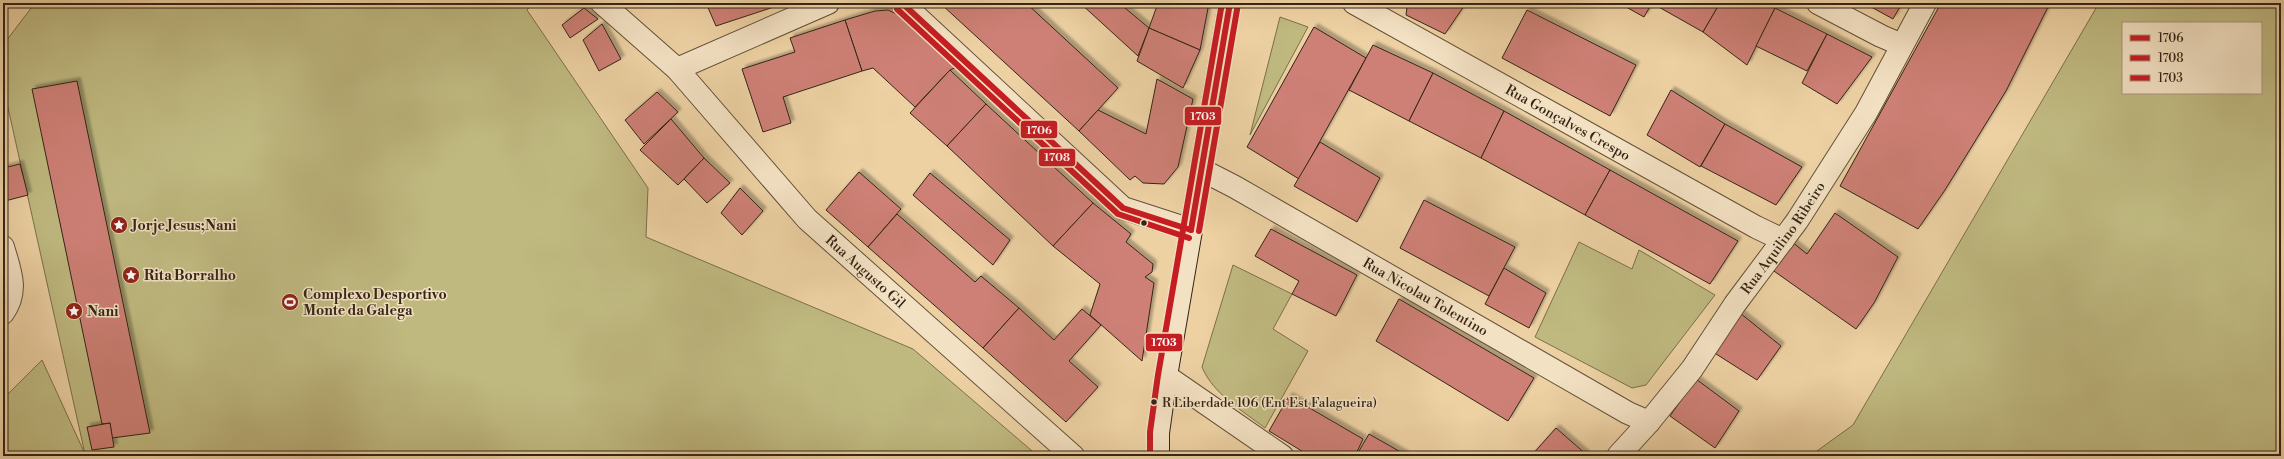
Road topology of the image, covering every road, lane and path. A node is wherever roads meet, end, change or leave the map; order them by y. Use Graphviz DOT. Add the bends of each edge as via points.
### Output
graph roads {
  1 [pos="602,3"];
  2 [pos="828,3"];
  3 [pos="902,3"];
  4 [pos="1230,3"];
  5 [pos="1354,3"];
  6 [pos="1818,3"];
  7 [pos="1925,3"];
  8 [pos="1902,45"];
  9 [pos="677,69"];
  10 [pos="1202,170"];
  11 [pos="1191,230"];
  12 [pos="1783,240"];
  13 [pos="3,247"];
  14 [pos="5,310"];
  15 [pos="1166,376"];
  16 [pos="1649,422"];
  17 [pos="1073,456"];
  18 [pos="1158,456"];
  19 [pos="1282,456"];
  20 [pos="1618,456"];
  1 -- 9 [label="street, Rua Augusto Gil"];
  2 -- 9 [label="street"];
  3 -- 11 [label="street" via="1123,208"];
  4 -- 10 [label="street"];
  5 -- 12 [label="street, Rua Gonçalves Crespo"];
  6 -- 8 [label="street"];
  7 -- 8 [label="street, Rua Aquilino Ribeiro"];
  8 -- 12 [label="street, Rua Aquilino Ribeiro" via="1866,113"];
  9 -- 17 [label="street, Rua Augusto Gil" via="807,220"];
  10 -- 11 [label="street"];
  10 -- 16 [label="street, Rua Nicolau Tolentino" via="1628,413"];
  11 -- 15 [label="street"];
  12 -- 16 [label="street, Rua Aquilino Ribeiro" via="1692,369"];
  13 -- 14 [label="street" via="14,285"];
  15 -- 18 [label="street" via="1158,433"];
  15 -- 19 [label="street"];
  16 -- 20 [label="street, Rua Aquilino Ribeiro"];
}
